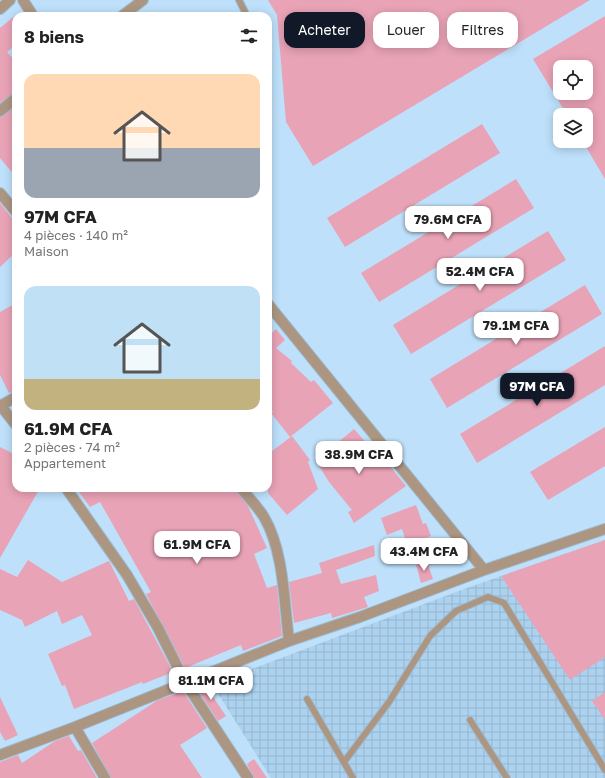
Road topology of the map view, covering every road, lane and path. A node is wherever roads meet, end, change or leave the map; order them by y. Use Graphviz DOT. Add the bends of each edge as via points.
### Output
graph roads {
  1 [pos="10,0"];
  2 [pos="23,0"];
  3 [pos="143,0"];
  4 [pos="239,0"];
  5 [pos="0,9"];
  6 [pos="30,12"];
  7 [pos="127,12"];
  8 [pos="245,12"];
  9 [pos="12,101"];
  10 [pos="0,111"];
  11 [pos="0,193"];
  12 [pos="12,207"];
  13 [pos="272,309"];
  14 [pos="12,399"];
  15 [pos="0,405"];
  16 [pos="12,420"];
  17 [pos="69,492"];
  18 [pos="243,492"];
  19 [pos="605,529"];
  20 [pos="484,570"];
  21 [pos="289,641"];
  22 [pos="185,682"];
  23 [pos="307,699"];
  24 [pos="470,720"];
  25 [pos="75,727"];
  26 [pos="0,755"];
  27 [pos="344,762"];
  28 [pos="605,770"];
  29 [pos="105,778"];
  30 [pos="248,778"];
  31 [pos="353,778"];
  32 [pos="507,778"];
  1 -- 5 [label="street"];
  2 -- 6 [label="street"];
  3 -- 7 [label="street"];
  4 -- 8 [label="lane"];
  9 -- 10 [label="street"];
  11 -- 12 [label="street"];
  13 -- 20 [label="street"];
  14 -- 15 [label="street"];
  15 -- 16 [label="street"];
  17 -- 22 [label="street" via="127,575"];
  18 -- 21 [label="street" via="264,517 272,535 280,563"];
  19 -- 20 [label="street"];
  20 -- 21 [label="street"];
  21 -- 22 [label="street"];
  22 -- 25 [label="street"];
  22 -- 30 [label="street"];
  23 -- 27 [label="lane"];
  24 -- 32 [label="lane"];
  25 -- 26 [label="street"];
  25 -- 29 [label="street"];
  27 -- 28 [label="lane" via="389,702 430,636 456,611 488,597 504,603"];
  27 -- 31 [label="lane"];
}
